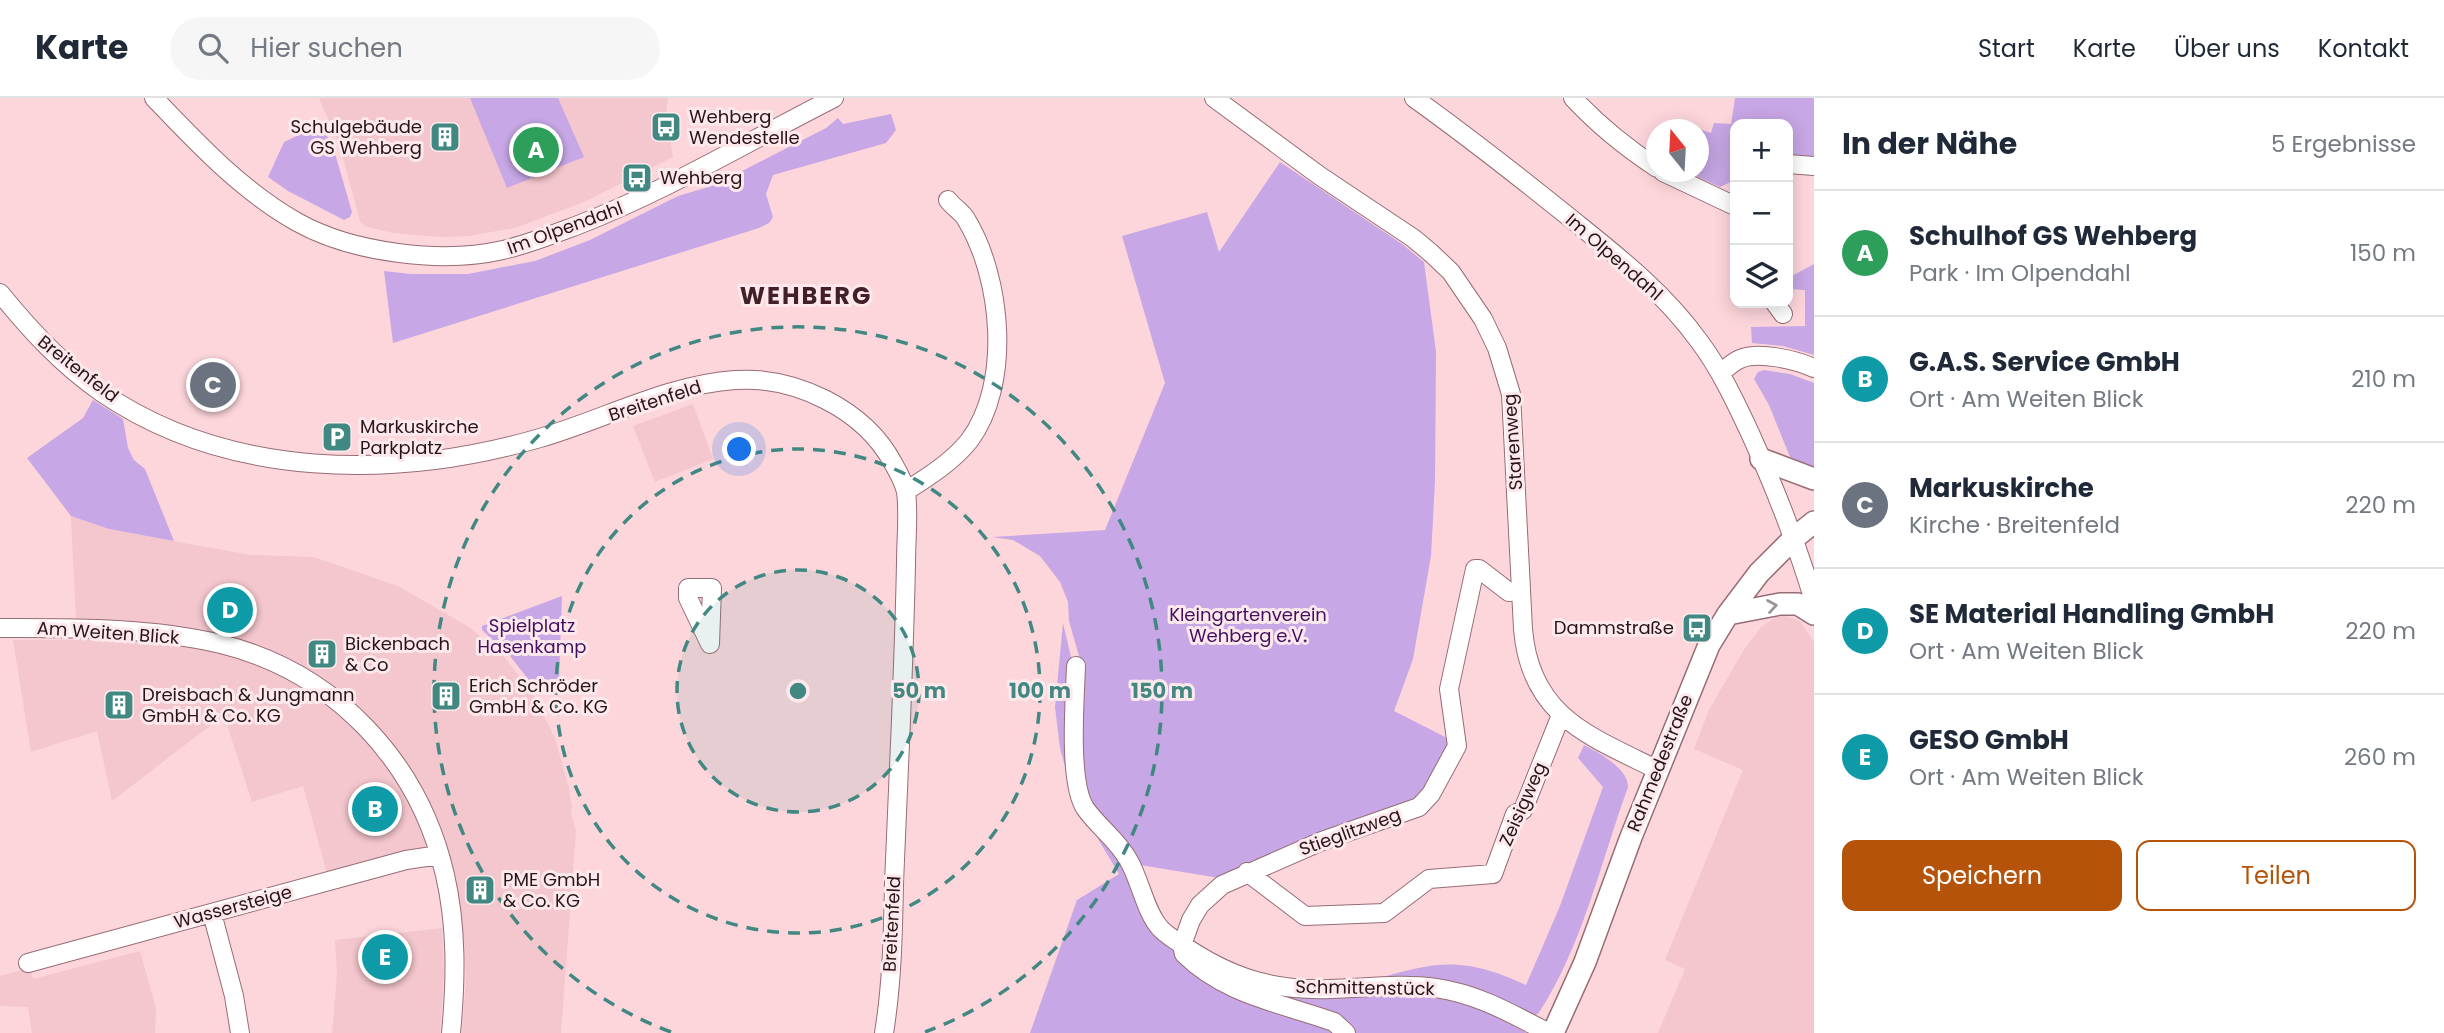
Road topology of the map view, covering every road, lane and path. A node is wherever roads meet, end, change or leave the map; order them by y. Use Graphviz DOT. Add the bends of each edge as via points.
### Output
graph roads {
  1 [pos="154,98"];
  2 [pos="834,98"];
  3 [pos="1214,98"];
  4 [pos="1414,98"];
  5 [pos="1573,98"];
  6 [pos="1646,161"];
  7 [pos="1793,164"];
  8 [pos="1814,166"];
  9 [pos="1688,182"];
  10 [pos="1730,199"];
  11 [pos="948,200"];
  12 [pos="0,293"];
  13 [pos="1814,368"];
  14 [pos="1721,372"];
  15 [pos="1761,459"];
  16 [pos="1814,479"];
  17 [pos="906,491"];
  18 [pos="1814,522"];
  19 [pos="1793,539"];
  20 [pos="1521,590"];
  21 [pos="1814,601"];
  22 [pos="1728,614"];
  23 [pos="1814,614"];
  24 [pos="0,628"];
  25 [pos="1076,666"];
  26 [pos="1561,715"];
  27 [pos="1658,770"];
  28 [pos="439,855"];
  29 [pos="1247,872"];
  30 [pos="212,913"];
  31 [pos="1182,945"];
  32 [pos="28,963"];
  33 [pos="240,1033"];
  34 [pos="451,1033"];
  35 [pos="884,1033"];
  36 [pos="1346,1033"];
  37 [pos="1551,1033"];
  1 -- 2 [label="street, Im Olpendahl" via="239,182 300,224 379,250 463,255 526,244 622,208"];
  3 -- 20 [label="street, Starenweg" via="1413,238 1451,272 1477,310 1497,348 1511,394"];
  4 -- 14 [label="street, Im Olpendahl" via="1624,260 1698,338"];
  5 -- 6 [label="street" via="1601,128"];
  7 -- 8 [label="street"];
  9 -- 10 [label="street"];
  11 -- 17 [label="street" via="965,218 990,278 997,319 995,370 983,418 968,441 937,471"];
  12 -- 17 [label="street, Breitenfeld" via="31,331 100,391 186,437 262,458 364,464 450,457 538,439 683,389 747,380 794,388 852,415 885,448"];
  13 -- 14 [label="street" via="1783,358 1753,357 1738,360"];
  14 -- 15 [label="street, Im Olpendahl"];
  15 -- 16 [label="main road"];
  15 -- 19 [label="street, Im Olpendahl"];
  17 -- 35 [label="street, Breitenfeld" via="894,906"];
  18 -- 19 [label="main road, Rahmedestraße"];
  19 -- 21 [label="street"];
  19 -- 22 [label="main road, Rahmedestraße"];
  20 -- 26 [label="street, Starenweg" via="1527,663 1541,693"];
  20 -- 29 [label="street, Stieglitzweg" via="1509,592 1475,569 1449,689 1457,746 1419,807"];
  22 -- 23 [label="main road, one-way" via="1780,604 1798,604"];
  22 -- 27 [label="main road, Rahmedestraße" via="1700,665"];
  24 -- 28 [label="street, Am Weiten Blick" via="76,628 220,643 307,678 345,706 387,749 419,800"];
  25 -- 31 [label="street, Schmittenstück" via="1079,793 1084,806 1122,848 1158,926"];
  26 -- 27 [label="street, Starenweg"];
  26 -- 29 [label="street, Zeisigweg" via="1493,874 1429,879 1384,913 1305,916"];
  27 -- 37 [label="main road, Rahmedestraße" via="1585,962"];
  28 -- 30 [label="street, Wassersteige"];
  28 -- 34 [label="street, Am Weiten Blick" via="454,937"];
  29 -- 31 [label="street, Stieglitzweg" via="1222,885 1200,905"];
  30 -- 32 [label="street, Wassersteige"];
  30 -- 33 [label="street"];
  31 -- 36 [label="street, Schmittenstück" via="1184,954 1215,980 1334,1022"];
  31 -- 37 [label="street, Schmittenstück" via="1204,961 1265,984 1299,989 1407,985 1465,993"];
}
